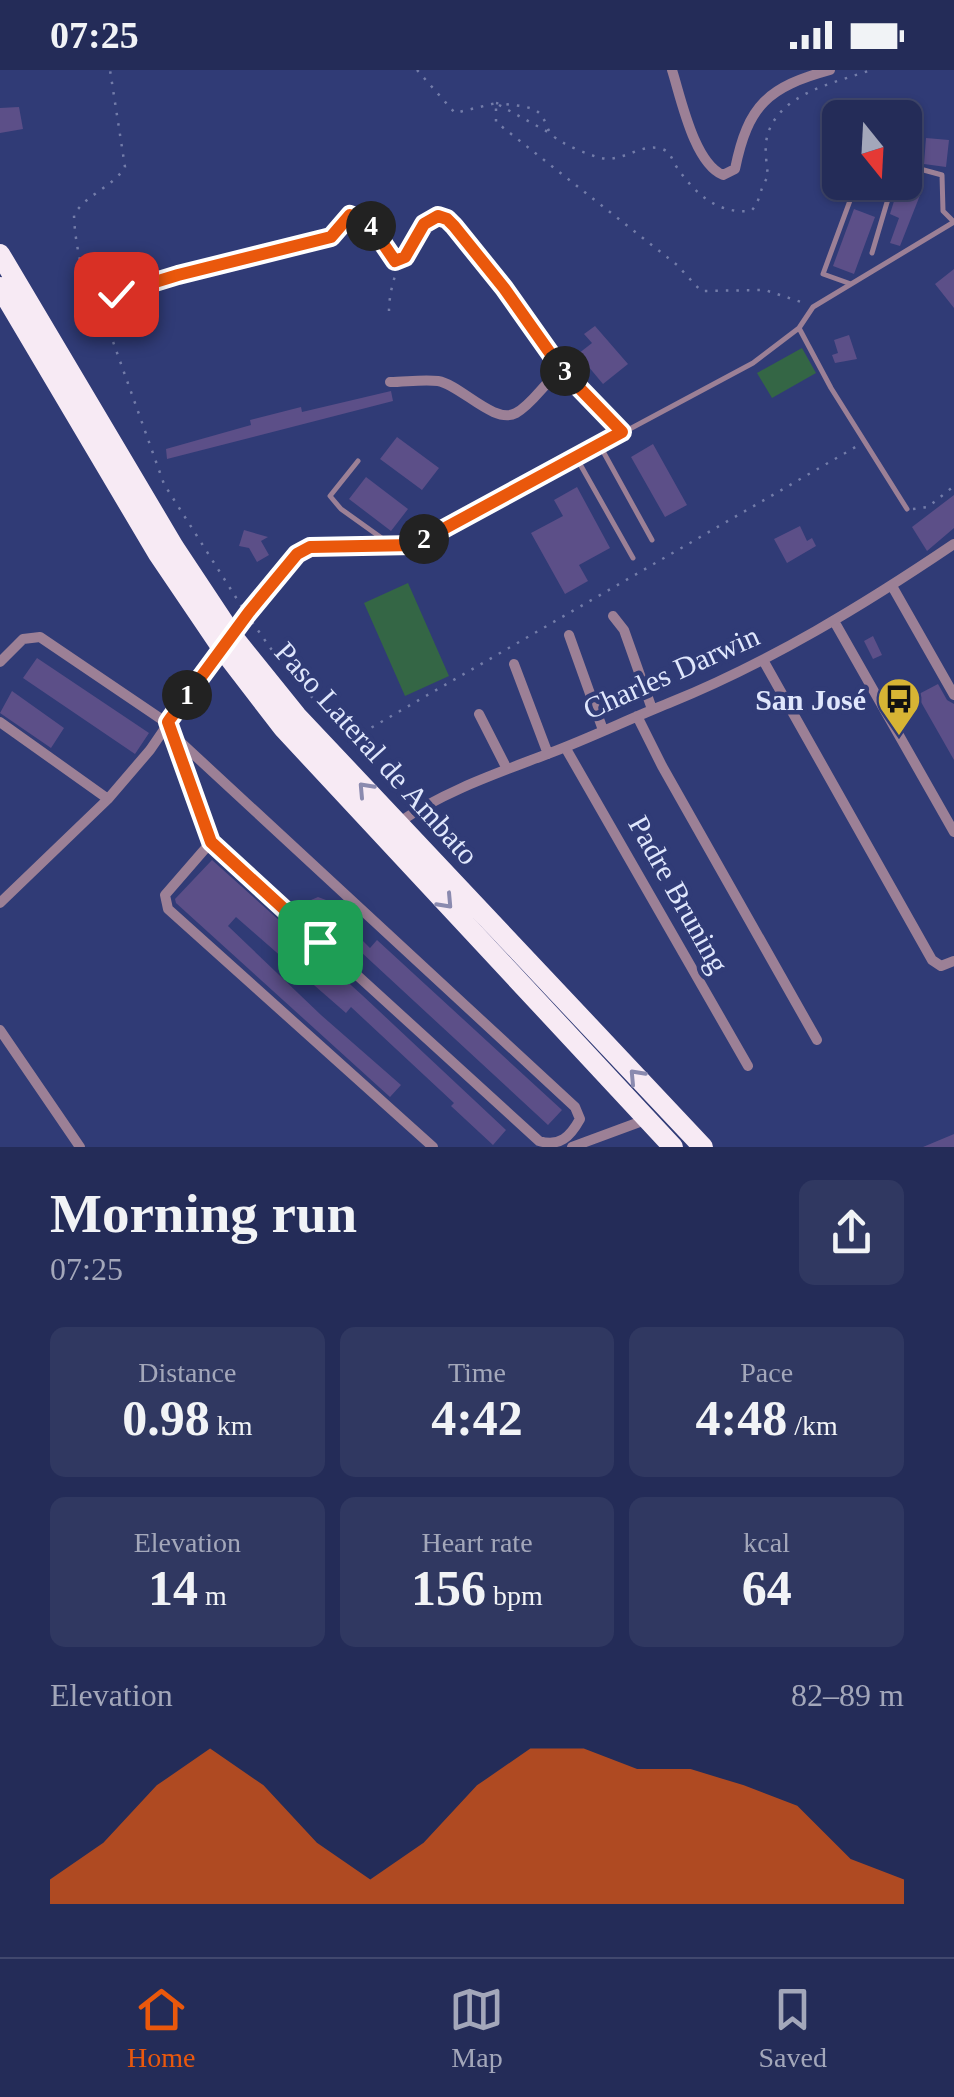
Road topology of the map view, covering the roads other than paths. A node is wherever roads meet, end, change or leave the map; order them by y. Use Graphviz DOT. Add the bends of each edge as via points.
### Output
graph roads {
  1 [pos="672,70"];
  2 [pos="830,70"];
  3 [pos="922,170"];
  4 [pos="954,221"];
  5 [pos="0,254"];
  6 [pos="872,254"];
  7 [pos="851,284"];
  8 [pos="0,287"];
  9 [pos="799,328"];
  10 [pos="390,382"];
  11 [pos="622,432"];
  12 [pos="599,444"];
  13 [pos="576,457"];
  14 [pos="358,462"];
  15 [pos="907,510"];
  16 [pos="652,540"];
  17 [pos="954,544"];
  18 [pos="392,546"];
  19 [pos="633,558"];
  20 [pos="892,586"];
  21 [pos="613,616"];
  22 [pos="834,621"];
  23 [pos="569,634"];
  24 [pos="762,660"];
  25 [pos="0,662"];
  26 [pos="209,664"];
  27 [pos="514,664"];
  28 [pos="954,695"];
  29 [pos="652,709"];
  30 [pos="479,714"];
  31 [pos="637,716"];
  32 [pos="0,722"];
  33 [pos="168,722"];
  34 [pos="603,730"];
  35 [pos="176,738"];
  36 [pos="565,748"];
  37 [pos="548,754"];
  38 [pos="506,769"];
  39 [pos="108,800"];
  40 [pos="397,824"];
  41 [pos="954,832"];
  42 [pos="211,842"];
  43 [pos="0,903"];
  44 [pos="483,927"];
  45 [pos="954,962"];
  46 [pos="2,1036"];
  47 [pos="816,1040"];
  48 [pos="748,1066"];
  49 [pos="646,1119"];
  50 [pos="539,1144"];
  51 [pos="80,1147"];
  52 [pos="433,1147"];
  53 [pos="572,1147"];
  54 [pos="673,1147"];
  55 [pos="702,1147"];
  1 -- 2 [label="street" via="700,150 724,174 735,169 753,112 771,93"];
  3 -- 4 [label="lane" via="942,175 942,212"];
  4 -- 7 [label="lane"];
  40 -- 5 [label="highway, Paso Lateral de Ambato, one-way" via="235,638"];
  6 -- 7 [label="lane" via="888,198 855,187 823,274"];
  7 -- 9 [label="lane" via="812,307"];
  8 -- 44 [label="highway, Paso Lateral de Ambato, one-way" via="158,554 223,650 283,728"];
  9 -- 11 [label="lane" via="753,363"];
  9 -- 15 [label="lane"];
  10 -- 11 [label="street" via="450,385 509,416 562,370"];
  11 -- 12 [label="lane"];
  12 -- 13 [label="lane"];
  12 -- 16 [label="lane"];
  13 -- 18 [label="lane" via="414,545"];
  13 -- 19 [label="lane"];
  14 -- 18 [label="lane" via="330,496"];
  17 -- 20 [label="street, Charles Darwin"];
  18 -- 26 [label="lane, bridge" via="310,547 297,554"];
  20 -- 22 [label="street, Charles Darwin"];
  20 -- 28 [label="street"];
  21 -- 29 [label="street"];
  22 -- 24 [label="street, Charles Darwin"];
  22 -- 41 [label="street"];
  23 -- 34 [label="street"];
  24 -- 29 [label="street, Charles Darwin"];
  24 -- 45 [label="street" via="932,960 941,966"];
  25 -- 33 [label="street" via="23,639 40,638"];
  26 -- 33 [label="street"];
  27 -- 37 [label="street"];
  29 -- 31 [label="street, Charles Darwin"];
  30 -- 38 [label="street"];
  31 -- 34 [label="street, Charles Darwin"];
  31 -- 47 [label="street"];
  32 -- 39 [label="street"];
  33 -- 35 [label="street"];
  33 -- 39 [label="street"];
  34 -- 36 [label="street, Charles Darwin"];
  35 -- 42 [label="street"];
  35 -- 50 [label="street" via="575,1106 580,1119 570,1135"];
  36 -- 37 [label="street, Charles Darwin"];
  36 -- 48 [label="street, Padre Bruning"];
  37 -- 38 [label="street, Charles Darwin"];
  38 -- 40 [label="street, Charles Darwin"];
  39 -- 43 [label="street"];
  40 -- 44 [label="highway, Paso Lateral de Ambato"];
  42 -- 50 [label="street"];
  42 -- 52 [label="street" via="164,895 168,909"];
  44 -- 49 [label="highway, Paso Lateral de Ambato"];
  55 -- 44 [label="highway, Paso Lateral de Ambato, one-way"];
  46 -- 51 [label="street"];
  49 -- 53 [label="street"];
  49 -- 54 [label="highway, Paso Lateral de Ambato"];
}
